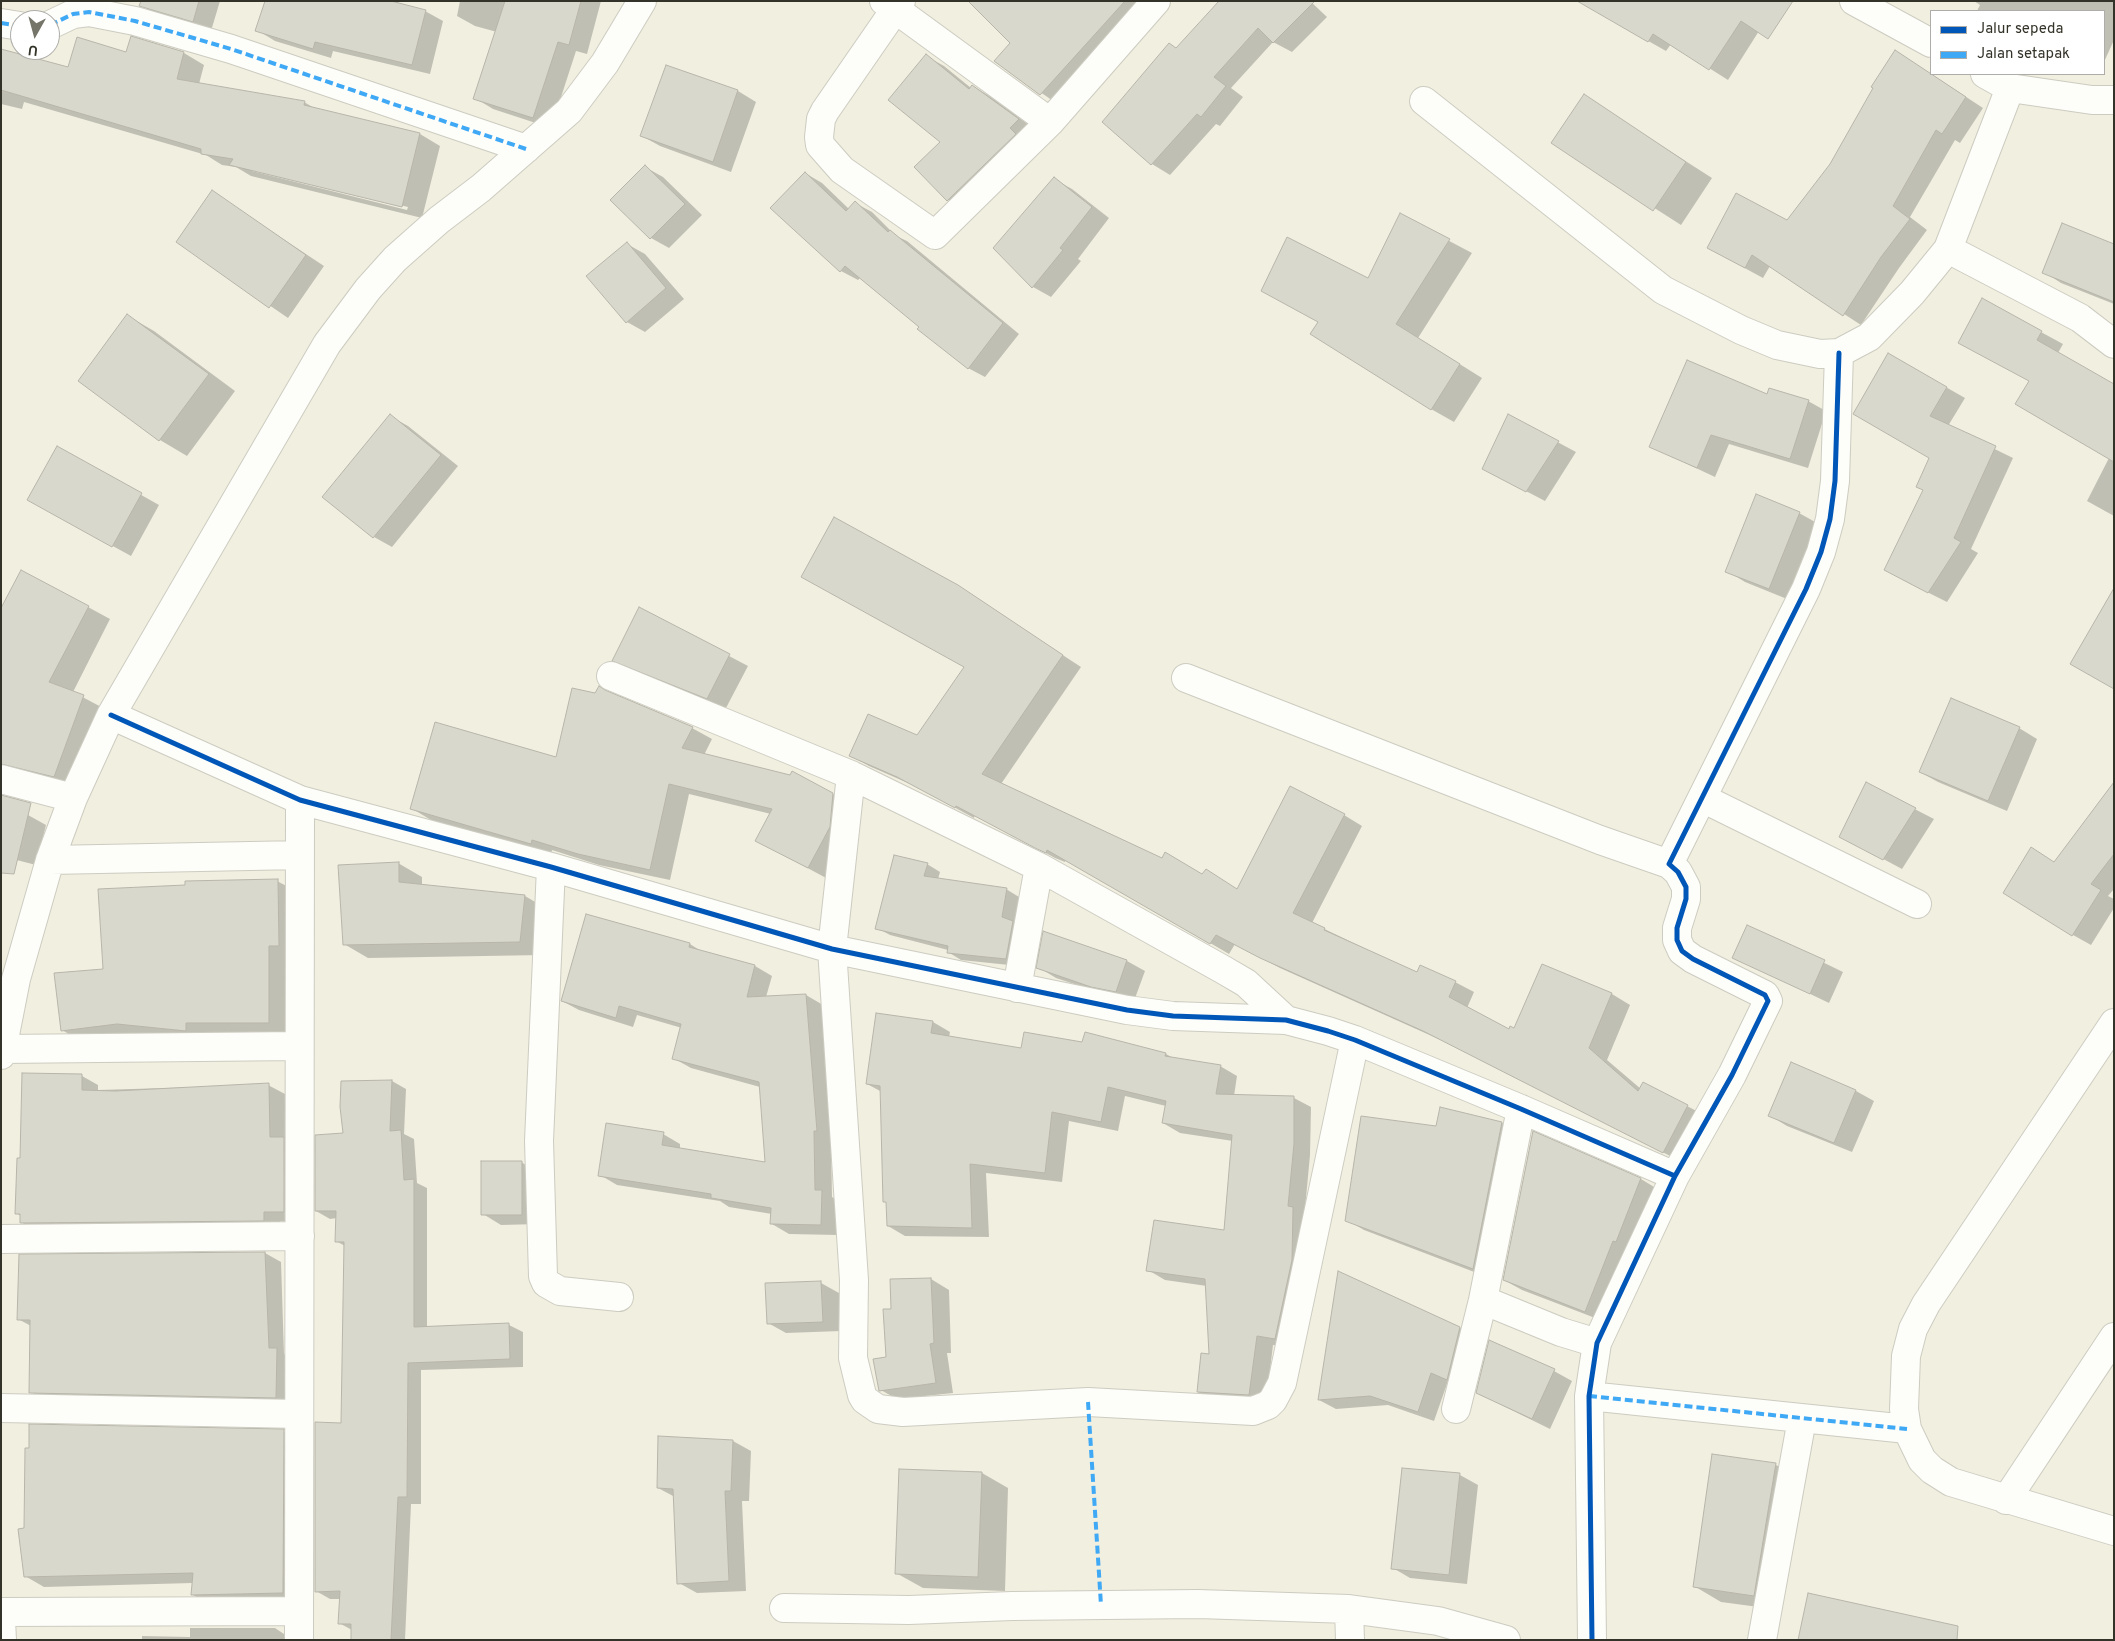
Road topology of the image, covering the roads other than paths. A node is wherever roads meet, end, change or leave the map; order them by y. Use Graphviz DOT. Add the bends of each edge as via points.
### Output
graph roads {
  1 [pos="642,1"];
  2 [pos="1156,1"];
  3 [pos="1859,2"];
  4 [pos="894,4"];
  5 [pos="60,20"];
  6 [pos="1930,42"];
  7 [pos="1987,75"];
  8 [pos="2010,88"];
  9 [pos="2114,100"];
  10 [pos="1424,101"];
  11 [pos="1050,122"];
  12 [pos="526,149"];
  13 [pos="1948,249"];
  14 [pos="2114,344"];
  15 [pos="1839,353"];
  16 [pos="611,676"];
  17 [pos="1186,678"];
  18 [pos="111,715"];
  19 [pos="851,775"];
  20 [pos="1,778"];
  21 [pos="73,798"];
  22 [pos="1702,798"];
  23 [pos="300,800"];
  24 [pos="300,855"];
  25 [pos="50,860"];
  26 [pos="1669,864"];
  27 [pos="1039,866"];
  28 [pos="551,867"];
  29 [pos="1917,904"];
  30 [pos="832,949"];
  31 [pos="9,977"];
  32 [pos="1017,988"];
  33 [pos="1286,1020"];
  34 [pos="2114,1023"];
  35 [pos="1355,1040"];
  36 [pos="299,1046"];
  37 [pos="2,1052"];
  38 [pos="1521,1109"];
  39 [pos="1675,1176"];
  40 [pos="300,1236"];
  41 [pos="1,1239"];
  42 [pos="619,1297"];
  43 [pos="1482,1300"];
  44 [pos="2114,1337"];
  45 [pos="1597,1343"];
  46 [pos="1589,1396"];
  47 [pos="1,1408"];
  48 [pos="1456,1409"];
  49 [pos="299,1414"];
  50 [pos="1802,1418"];
  51 [pos="1907,1429"];
  52 [pos="2006,1500"];
  53 [pos="2114,1531"];
  54 [pos="784,1608"];
  55 [pos="1349,1610"];
  56 [pos="299,1611"];
  57 [pos="1,1612"];
  58 [pos="1,1620"];
  59 [pos="2,1640"];
  60 [pos="299,1640"];
  61 [pos="1350,1640"];
  62 [pos="1506,1640"];
  63 [pos="1592,1640"];
  64 [pos="1762,1640"];
  1 -- 12 [label="street" via="605,63 569,111"];
  2 -- 11 [label="street"];
  3 -- 6 [label="street"];
  4 -- 11 [label="street"];
  4 -- 11 [label="street" via="821,119 820,145 842,170 935,235"];
  5 -- 12 [label="street" via="88,12 135,21 231,49"];
  7 -- 8 [label="street"];
  8 -- 9 [label="street" via="2092,100"];
  8 -- 13 [label="street"];
  10 -- 15 [label="street" via="1663,290 1777,345 1820,354"];
  12 -- 18 [label="street" via="395,259 327,344"];
  13 -- 14 [label="street" via="2080,318"];
  13 -- 15 [label="street" via="1912,293 1869,337"];
  15 -- 22 [label="street" via="1835,481 1821,552 1806,589"];
  16 -- 19 [label="street"];
  17 -- 26 [label="street"];
  18 -- 21 [label="street"];
  18 -- 23 [label="street"];
  19 -- 27 [label="street"];
  19 -- 30 [label="street"];
  20 -- 21 [label="street"];
  21 -- 25 [label="street"];
  22 -- 26 [label="street"];
  22 -- 29 [label="street"];
  23 -- 24 [label="street"];
  23 -- 28 [label="street"];
  24 -- 25 [label="street"];
  24 -- 36 [label="street"];
  25 -- 31 [label="street"];
  26 -- 39 [label="street" via="1686,887 1686,899 1677,928 1677,940 1682,951 1765,995 1768,1001 1732,1075"];
  27 -- 32 [label="street"];
  27 -- 33 [label="street" via="1230,974"];
  28 -- 30 [label="street"];
  28 -- 42 [label="street" via="539,1141 542,1276 546,1283 560,1291"];
  30 -- 32 [label="street"];
  30 -- 35 [label="street" via="854,1280 854,1358 859,1388 865,1400 878,1409 889,1411 1088,1402 1253,1411 1268,1405 1282,1383"];
  31 -- 37 [label="street"];
  32 -- 33 [label="street" via="1164,1015"];
  33 -- 35 [label="street"];
  34 -- 51 [label="street" via="1931,1296 1913,1329 1904,1382"];
  35 -- 38 [label="street"];
  36 -- 37 [label="street"];
  36 -- 40 [label="street"];
  38 -- 39 [label="street"];
  38 -- 43 [label="street"];
  39 -- 45 [label="street"];
  40 -- 41 [label="street"];
  40 -- 49 [label="street"];
  43 -- 45 [label="street"];
  43 -- 48 [label="street"];
  44 -- 52 [label="street"];
  45 -- 46 [label="street"];
  46 -- 50 [label="street"];
  46 -- 63 [label="street"];
  47 -- 49 [label="street"];
  49 -- 56 [label="street"];
  50 -- 51 [label="street"];
  50 -- 64 [label="street"];
  51 -- 52 [label="street" via="1922,1460 1932,1470 1951,1482"];
  52 -- 53 [label="street"];
  54 -- 55 [label="street" via="908,1610 1198,1604"];
  55 -- 61 [label="street"];
  55 -- 62 [label="street" via="1438,1621"];
  56 -- 57 [label="street"];
  56 -- 60 [label="street"];
  58 -- 59 [label="street"];
}
